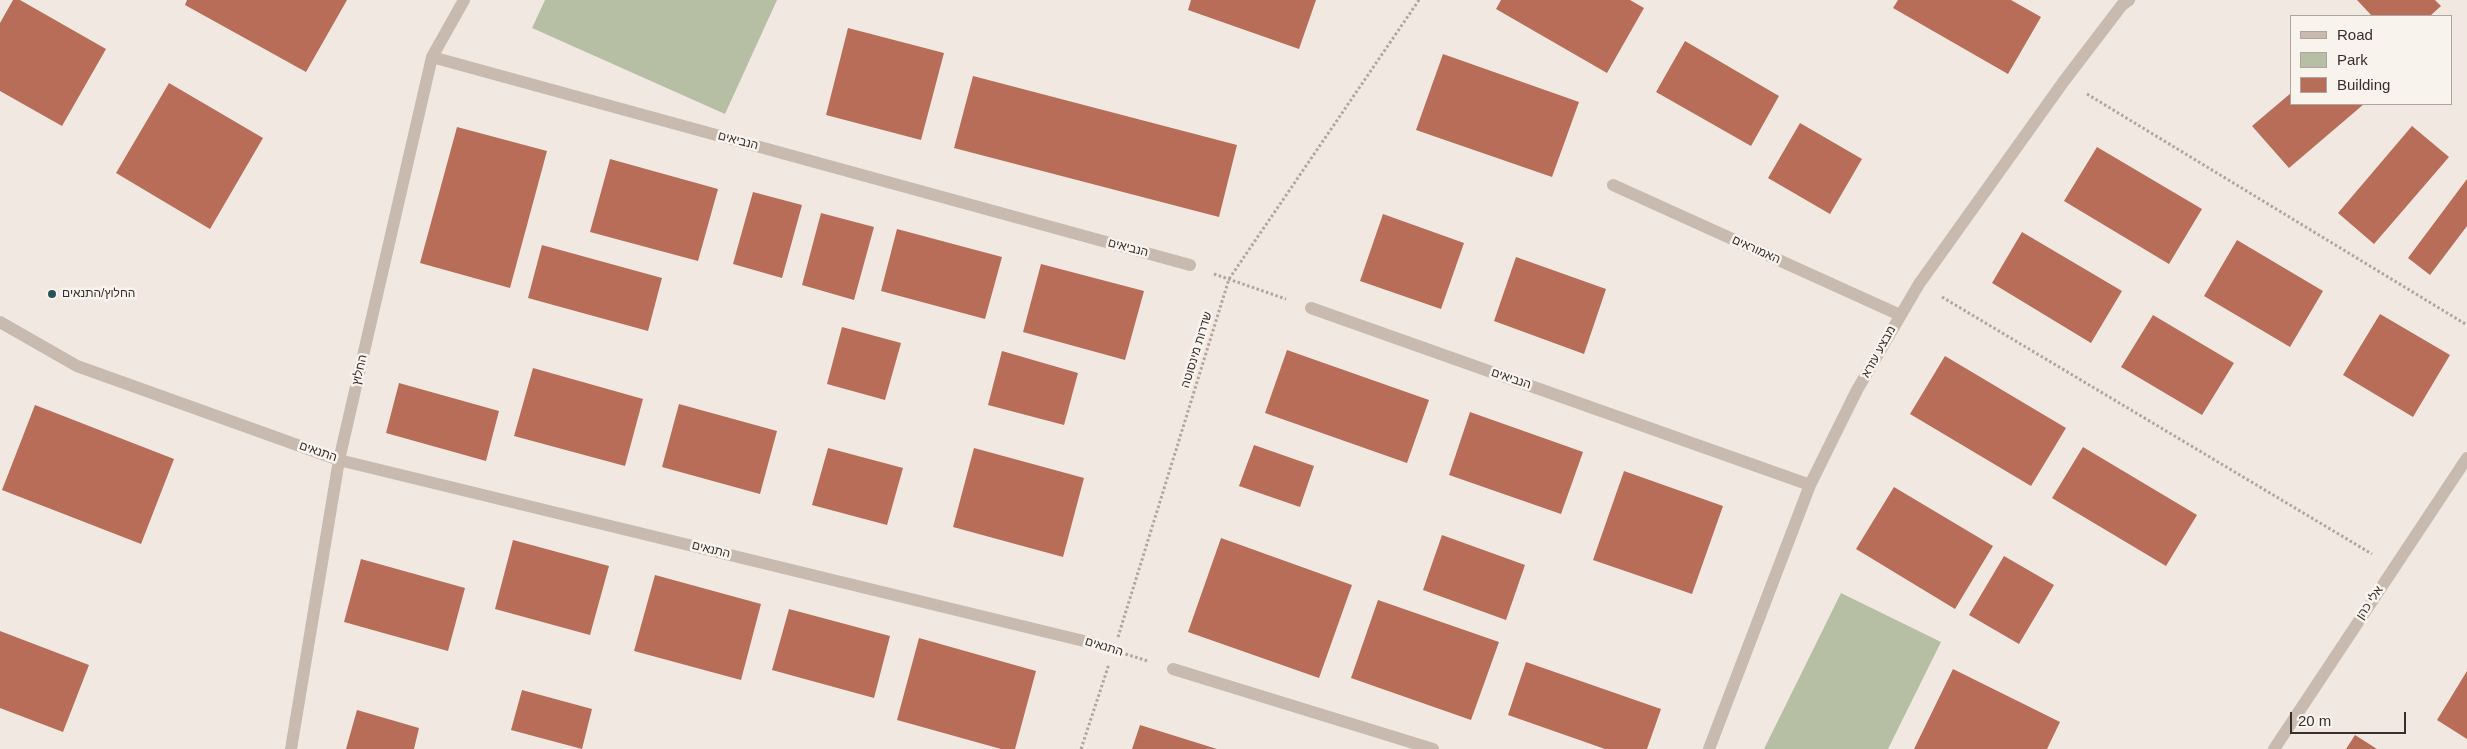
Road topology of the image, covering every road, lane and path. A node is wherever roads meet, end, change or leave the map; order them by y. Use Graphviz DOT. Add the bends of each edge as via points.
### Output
graph roads {
  1 [pos="464,0"];
  2 [pos="1419,0"];
  3 [pos="2121,2"];
  4 [pos="432,57"];
  5 [pos="2064,81"];
  6 [pos="1613,185"];
  7 [pos="1190,265"];
  8 [pos="1229,279"];
  9 [pos="1919,284"];
  10 [pos="1311,308"];
  11 [pos="1900,315"];
  12 [pos="0,322"];
  13 [pos="2467,325"];
  14 [pos="2467,458"];
  15 [pos="339,460"];
  16 [pos="1810,485"];
  17 [pos="2394,567"];
  18 [pos="1092,643"];
  19 [pos="1114,650"];
  20 [pos="1174,669"];
  21 [pos="291,749"];
  22 [pos="1081,749"];
  23 [pos="1433,749"];
  24 [pos="1710,749"];
  25 [pos="2274,749"];
  1 -- 4 [label="street, החלוץ"];
  2 -- 8 [label="path, שדרות מינסוטה"];
  3 -- 5 [label="street, מבצע עזרא"];
  4 -- 7 [label="street, הנביאים"];
  4 -- 15 [label="street, החלוץ"];
  5 -- 9 [label="street, מבצע עזרא"];
  5 -- 13 [label="path"];
  6 -- 11 [label="street, האמוראים"];
  7 -- 8 [label="path"];
  8 -- 10 [label="path"];
  8 -- 19 [label="path, שדרות מינסוטה"];
  9 -- 11 [label="street, מבצע עזרא"];
  9 -- 17 [label="path"];
  10 -- 16 [label="street, הנביאים"];
  11 -- 16 [label="street, מבצע עזרא"];
  12 -- 15 [label="street, התנאים" via="78,366"];
  14 -- 17 [label="street, אלי כהן"];
  15 -- 18 [label="street, התנאים"];
  15 -- 21 [label="street, החלוץ"];
  16 -- 24 [label="street, מבצע עזרא"];
  17 -- 25 [label="street, אלי כהן"];
  18 -- 19 [label="path, התנאים"];
  19 -- 20 [label="path, התנאים"];
  19 -- 22 [label="path, שדרות מינסוטה"];
  20 -- 23 [label="street"];
}
